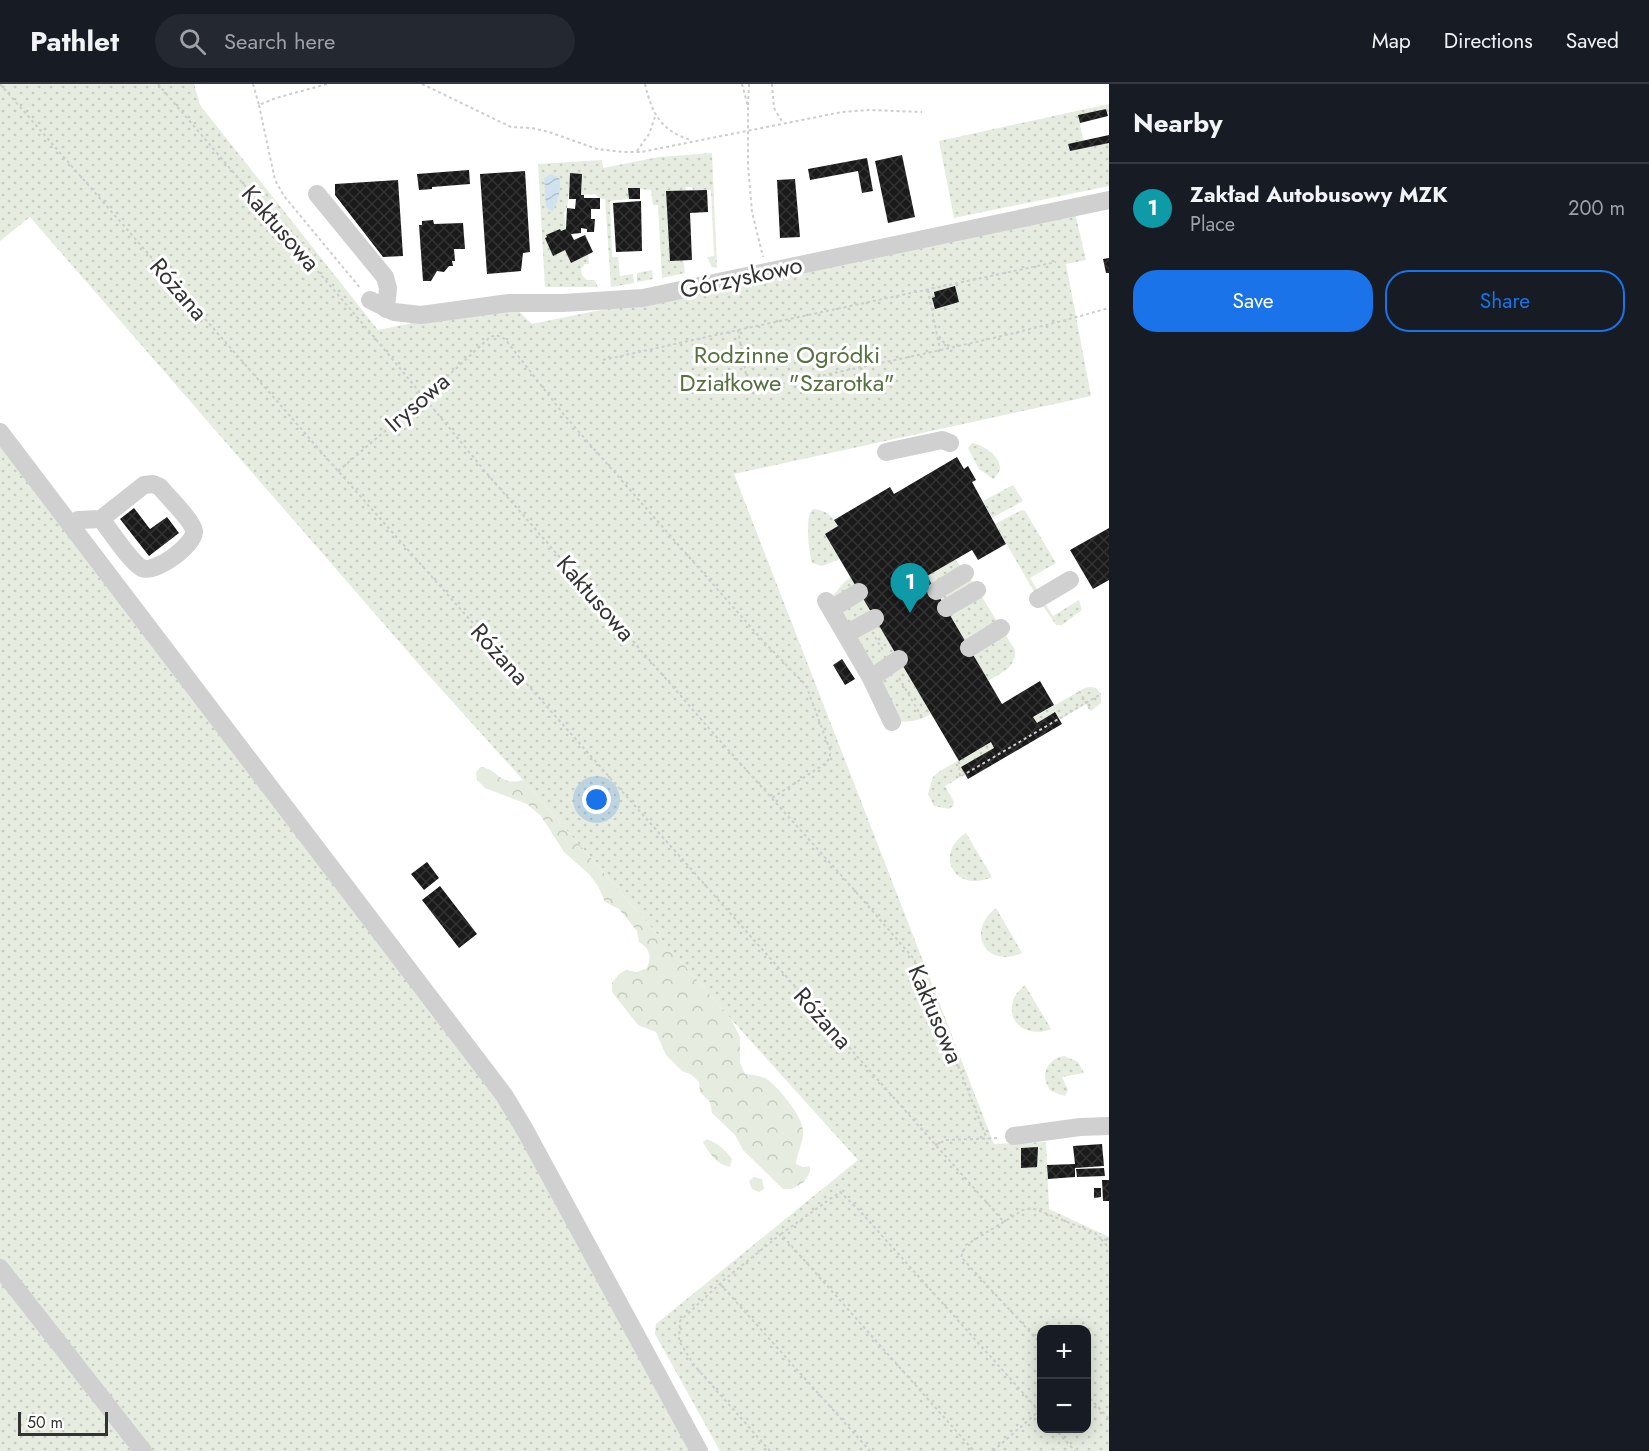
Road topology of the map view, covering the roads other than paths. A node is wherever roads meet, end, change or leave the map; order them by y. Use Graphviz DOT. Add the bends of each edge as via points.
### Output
graph roads {
  1 [pos="317,194"];
  2 [pos="1109,200"];
  3 [pos="0,432"];
  4 [pos="950,443"];
  5 [pos="886,452"];
  6 [pos="101,519"];
  7 [pos="71,525"];
  8 [pos="965,573"];
  9 [pos="1070,580"];
  10 [pos="977,590"];
  11 [pos="936,591"];
  12 [pos="859,592"];
  13 [pos="1038,599"];
  14 [pos="946,608"];
  15 [pos="875,618"];
  16 [pos="1001,628"];
  17 [pos="846,634"];
  18 [pos="969,648"];
  19 [pos="899,659"];
  20 [pos="871,678"];
  21 [pos="892,722"];
  22 [pos="1109,1126"];
  23 [pos="1014,1136"];
  24 [pos="0,1268"];
  25 [pos="143,1451"];
  26 [pos="699,1451"];
  1 -- 2 [label="street, Górzyskowo" via="385,277 388,288 378,304 403,314 421,315 509,303 643,298"];
  3 -- 7 [label="street"];
  4 -- 5 [label="street" via="942,440"];
  6 -- 6 [label="street" via="144,485 153,484 160,487 192,525 193,535 190,543 157,568 144,569"];
  6 -- 7 [label="street" via="78,520"];
  7 -- 26 [label="street" via="504,1095"];
  8 -- 11 [label="street"];
  9 -- 13 [label="street"];
  10 -- 14 [label="street"];
  12 -- 17 [label="street" via="829,605"];
  15 -- 17 [label="street"];
  16 -- 18 [label="street"];
  17 -- 20 [label="street"];
  19 -- 20 [label="street"];
  20 -- 21 [label="street"];
  22 -- 23 [label="street"];
  24 -- 25 [label="street"];
}
